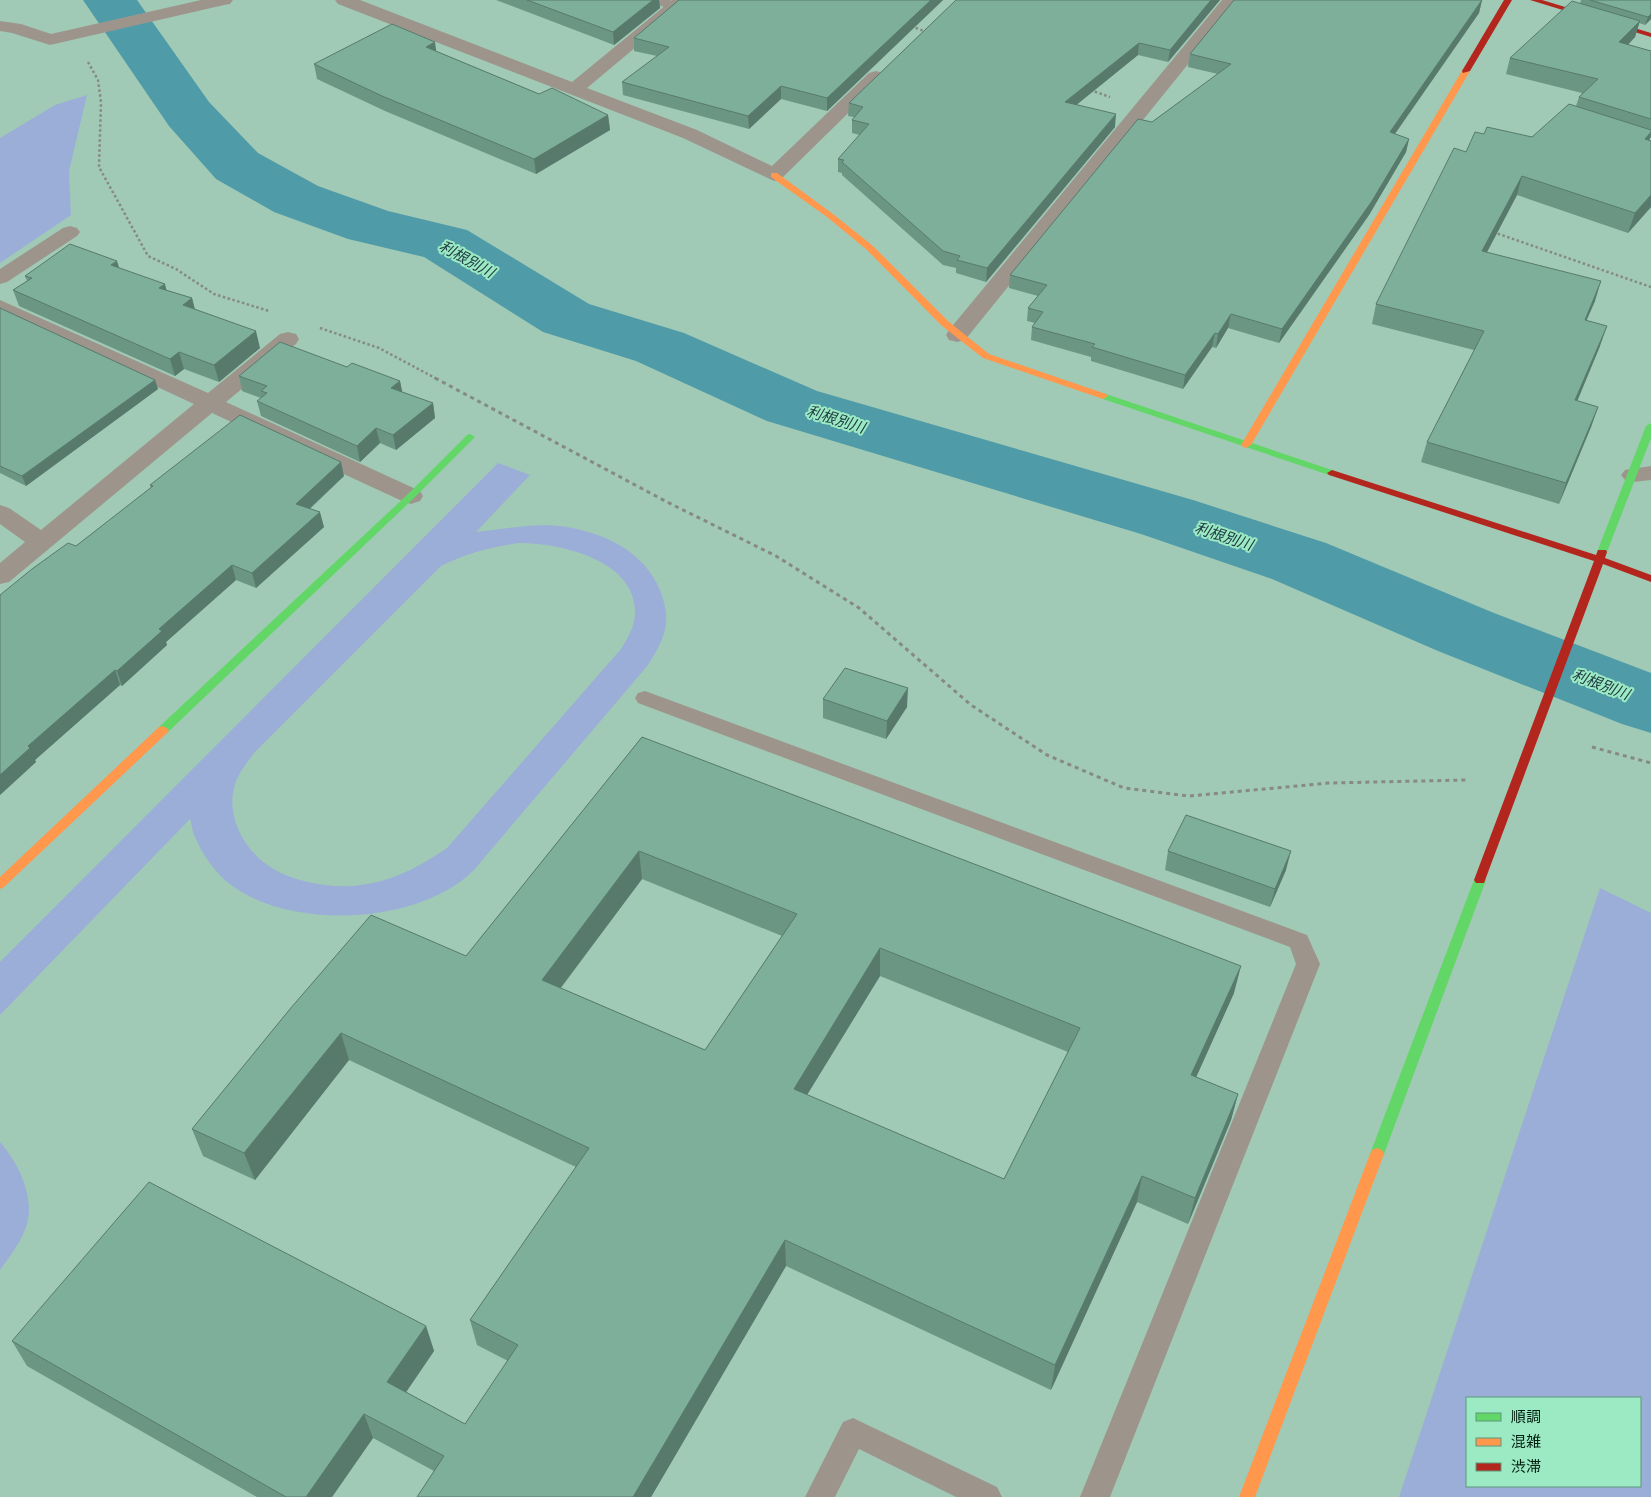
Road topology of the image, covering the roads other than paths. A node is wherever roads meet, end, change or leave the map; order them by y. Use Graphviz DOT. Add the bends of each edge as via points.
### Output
graph roads {
  1 [pos="224,0"];
  2 [pos="344,0"];
  3 [pos="658,0"];
  4 [pos="1231,0"];
  5 [pos="1508,0"];
  6 [pos="1534,0"];
  7 [pos="679,3"];
  8 [pos="0,26"];
  9 [pos="1651,35"];
  10 [pos="888,65"];
  11 [pos="574,89"];
  12 [pos="774,175"];
  13 [pos="70,232"];
  14 [pos="0,278"];
  15 [pos="0,306"];
  16 [pos="957,335"];
  17 [pos="288,339"];
  18 [pos="210,403"];
  19 [pos="1651,426"];
  20 [pos="470,437"];
  21 [pos="1246,445"];
  22 [pos="1642,474"];
  23 [pos="411,496"];
  24 [pos="0,514"];
  25 [pos="42,542"];
  26 [pos="1599,559"];
  27 [pos="0,576"];
  28 [pos="1651,579"];
  29 [pos="645,698"];
  30 [pos="0,884"];
  31 [pos="820,1497"];
  32 [pos="987,1497"];
  33 [pos="1095,1497"];
  34 [pos="1247,1497"];
  1 -- 8 [label="street" via="50,40"];
  2 -- 11 [label="street" via="392,10"];
  3 -- 7 [label="lane"];
  4 -- 16 [label="street"];
  5 -- 21 [label="street"];
  6 -- 9 [label="street"];
  7 -- 11 [label="street"];
  10 -- 12 [label="street"];
  11 -- 12 [label="street" via="690,134"];
  12 -- 16 [label="street" via="832,216 883,260"];
  13 -- 14 [label="street"];
  15 -- 18 [label="street"];
  16 -- 21 [label="street" via="967,346 986,356"];
  17 -- 18 [label="street"];
  18 -- 23 [label="street"];
  18 -- 25 [label="street"];
  19 -- 22 [label="street"];
  20 -- 23 [label="street"];
  21 -- 26 [label="street"];
  22 -- 26 [label="street"];
  23 -- 30 [label="street"];
  24 -- 25 [label="street"];
  25 -- 27 [label="street"];
  26 -- 28 [label="street"];
  26 -- 34 [label="street"];
  29 -- 33 [label="lane" via="1299,941 1308,964"];
  31 -- 32 [label="lane" via="854,1432"];
}
